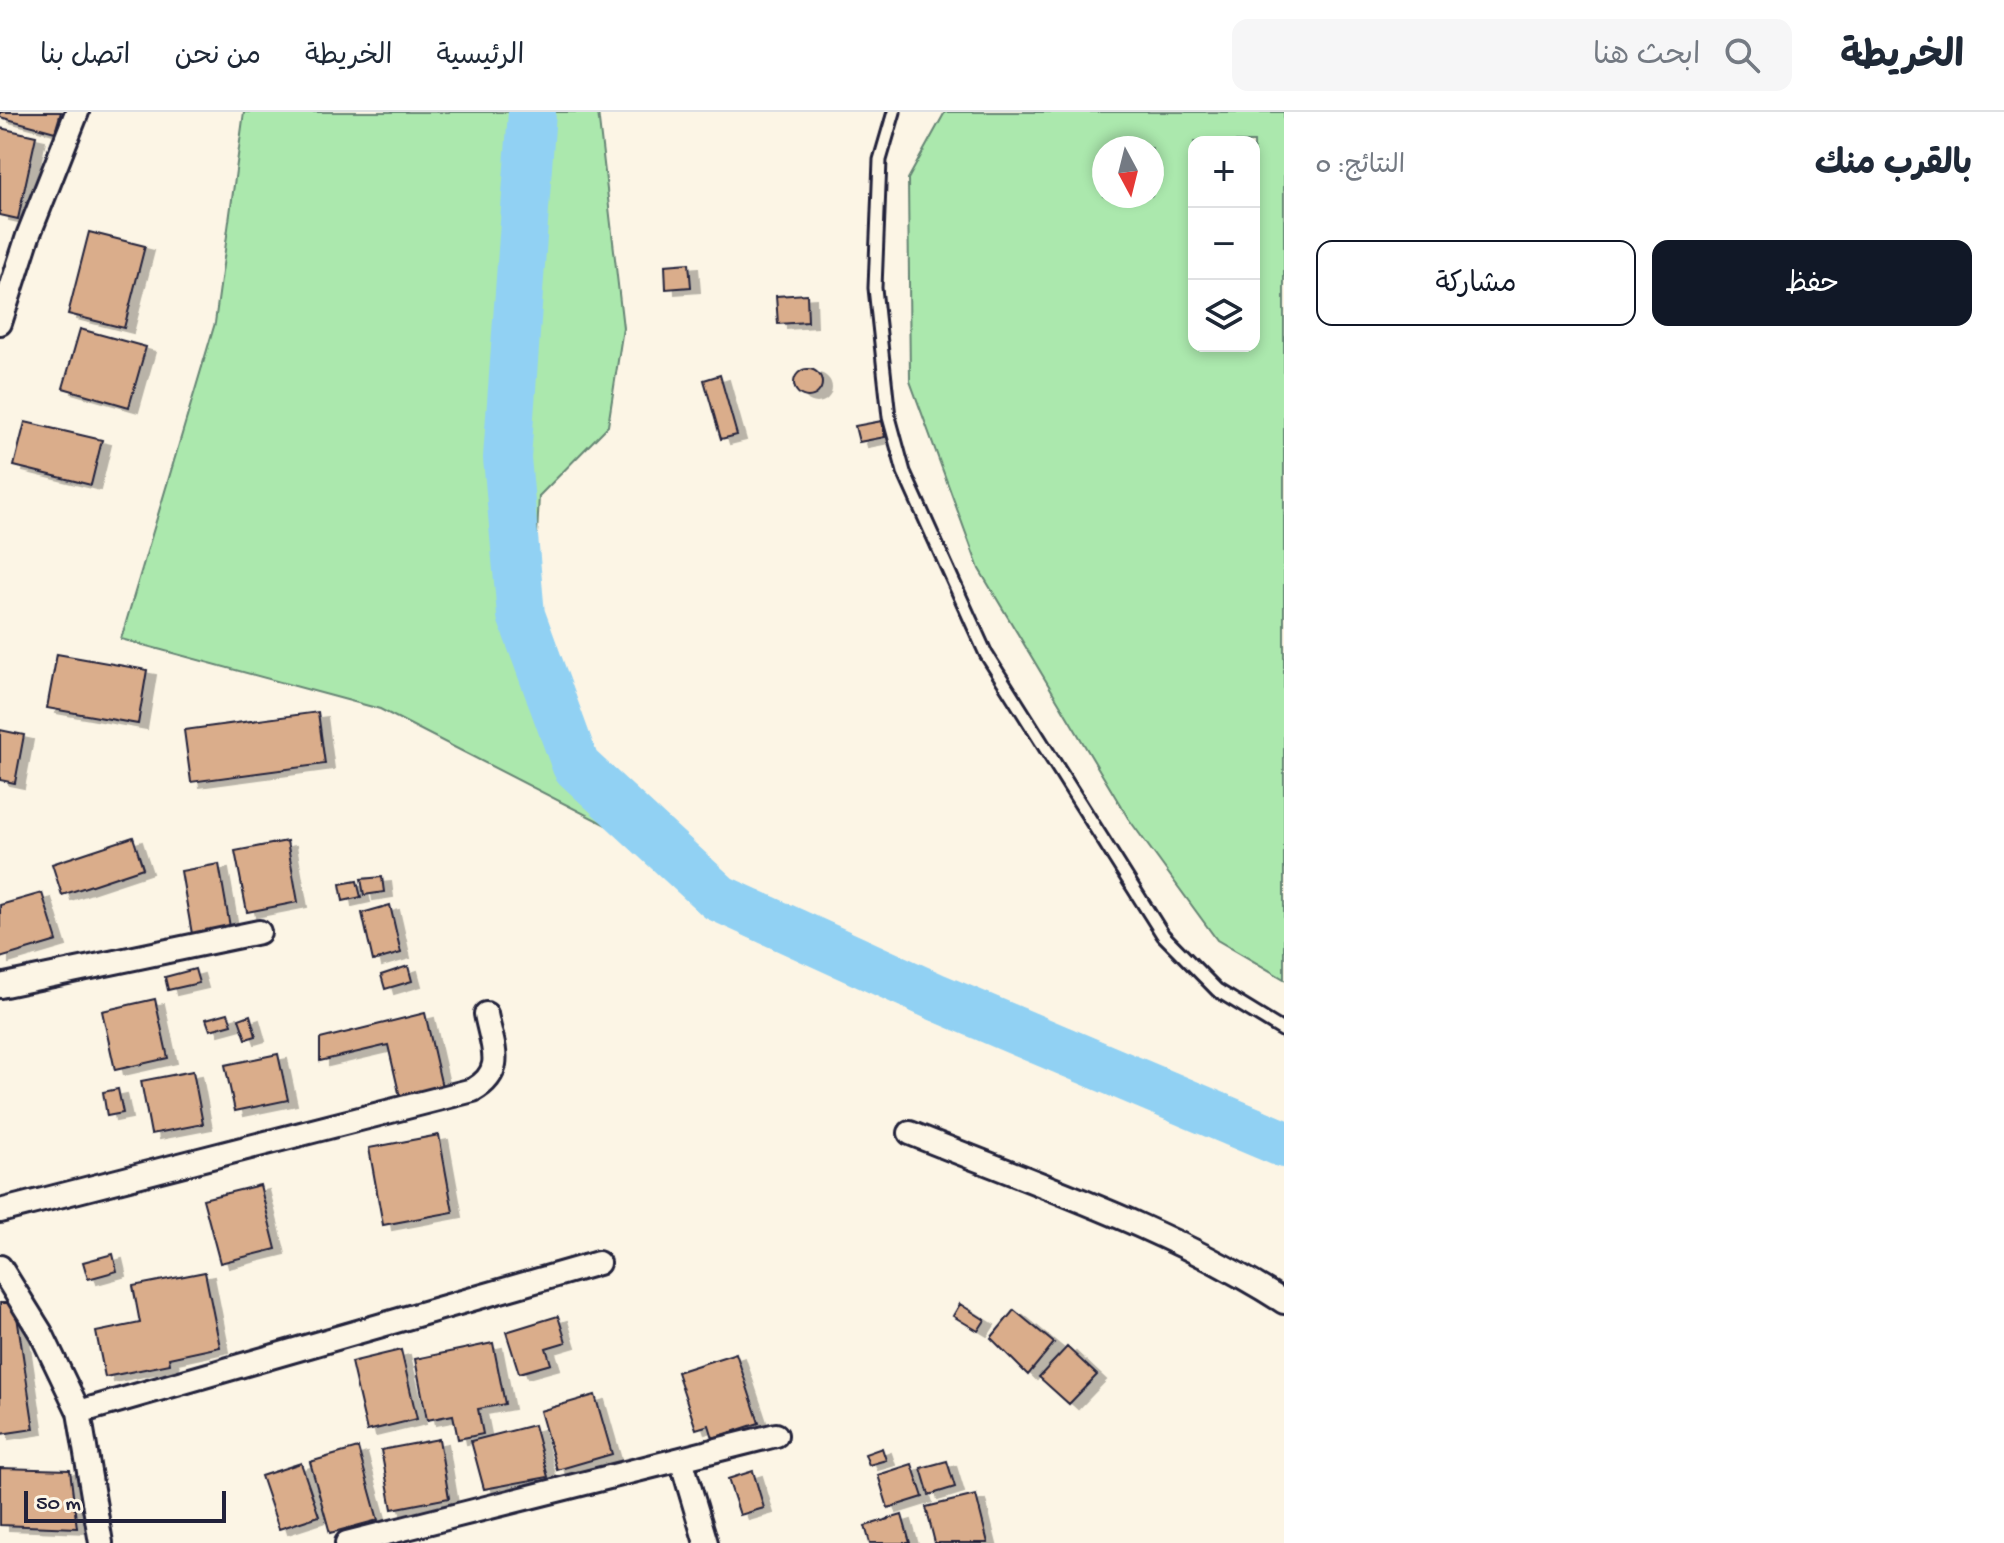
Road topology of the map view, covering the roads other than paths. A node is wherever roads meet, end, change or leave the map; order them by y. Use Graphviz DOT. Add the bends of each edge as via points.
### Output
graph roads {
  1 [pos="77,112"];
  2 [pos="894,112"];
  3 [pos="0,323"];
  4 [pos="259,932"];
  5 [pos="0,986"];
  6 [pos="486,1014"];
  7 [pos="1284,1031"];
  8 [pos="910,1133"];
  9 [pos="0,1211"];
  10 [pos="598,1263"];
  11 [pos="0,1267"];
  12 [pos="1284,1302"];
  13 [pos="79,1412"];
  14 [pos="776,1435"];
  15 [pos="681,1459"];
  16 [pos="101,1543"];
  17 [pos="347,1543"];
  18 [pos="706,1543"];
  1 -- 3 [label="street"];
  2 -- 7 [label="lane" via="880,160 875,288 889,417 909,486 986,654 1163,935 1217,990"];
  4 -- 5 [label="street"];
  6 -- 9 [label="street" via="496,1067 488,1082 473,1090"];
  8 -- 12 [label="street" via="1144,1228"];
  10 -- 13 [label="street"];
  11 -- 13 [label="street" via="41,1333"];
  13 -- 16 [label="street"];
  14 -- 15 [label="street"];
  15 -- 17 [label="street"];
  15 -- 18 [label="street"];
}
